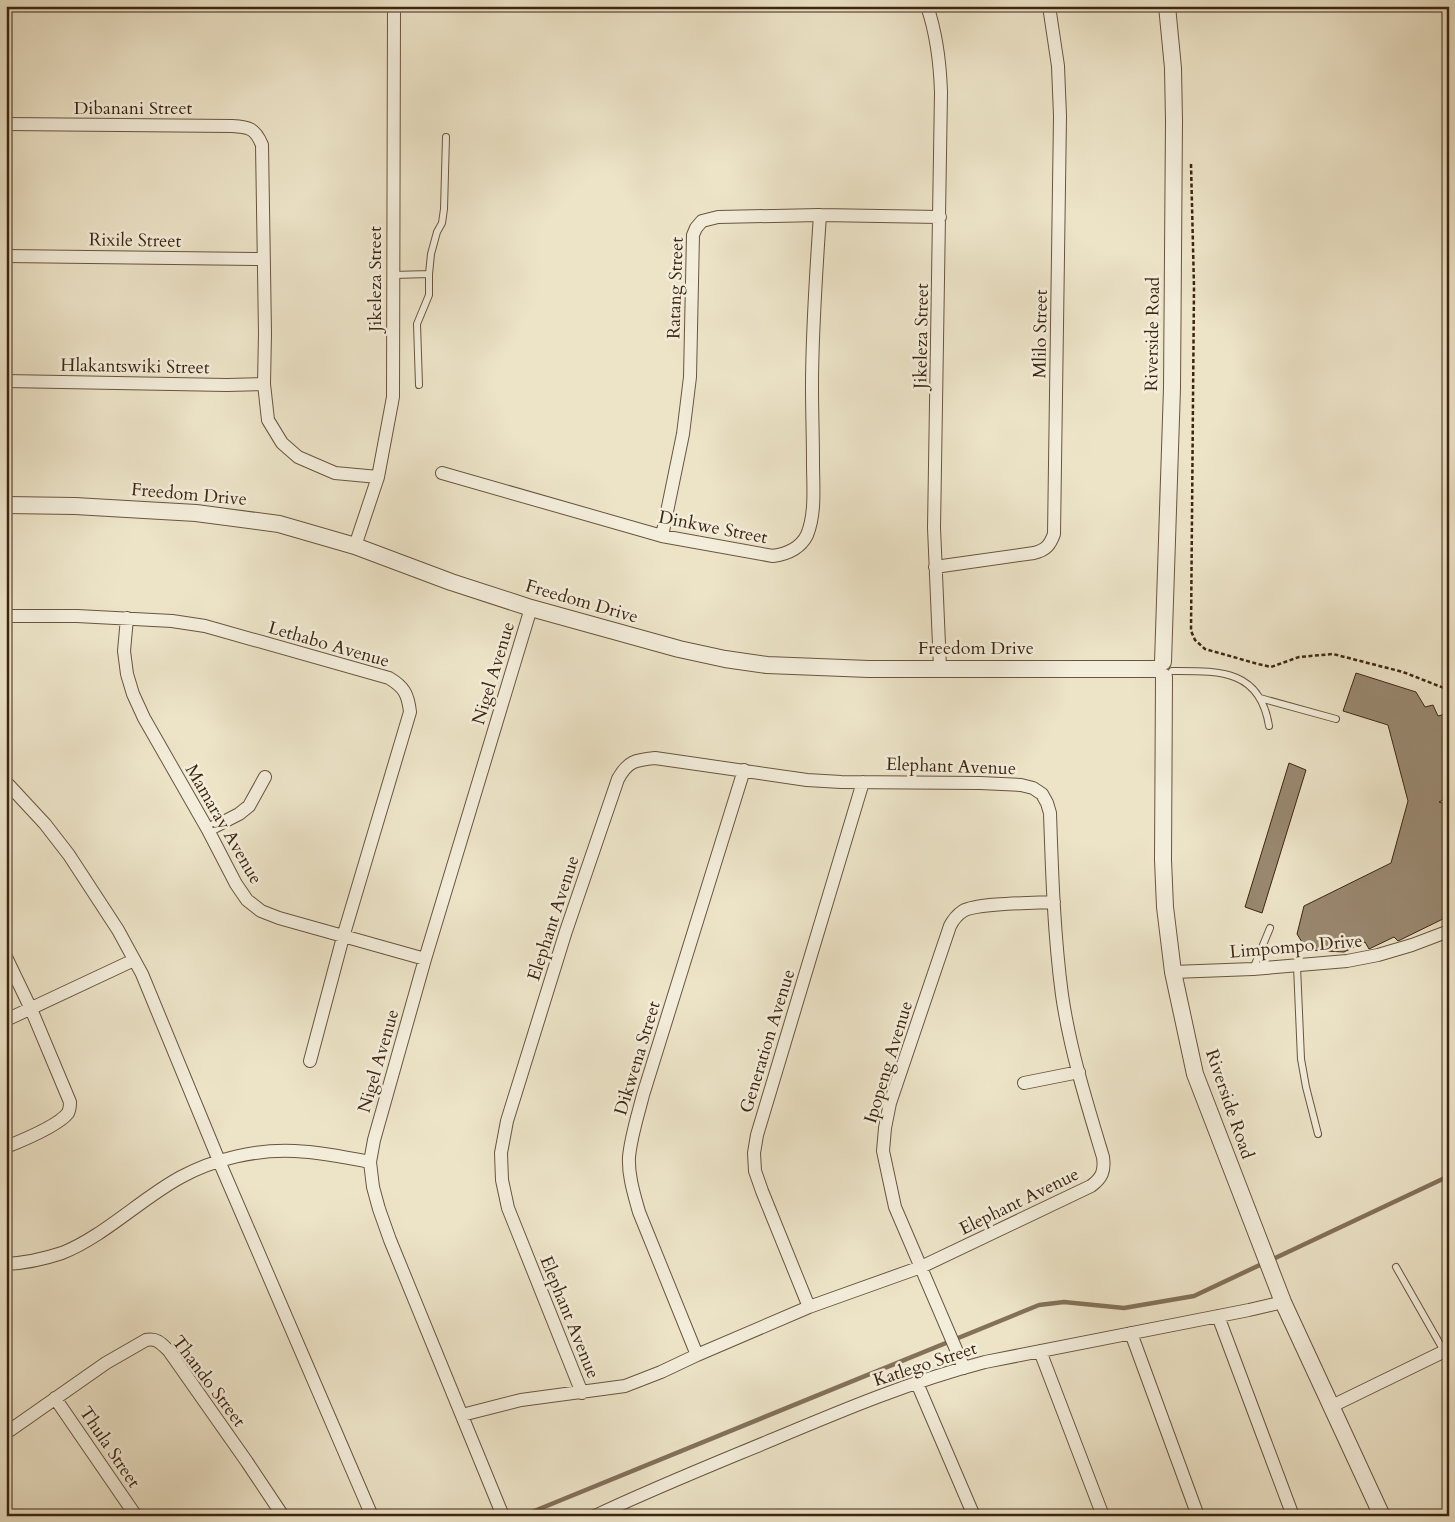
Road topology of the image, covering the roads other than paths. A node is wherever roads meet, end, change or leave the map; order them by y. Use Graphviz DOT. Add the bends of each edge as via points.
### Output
graph roads {
  1 [pos="394,6"];
  2 [pos="927,6"];
  3 [pos="1049,6"];
  4 [pos="1167,6"];
  5 [pos="6,124"];
  6 [pos="446,137"];
  7 [pos="820,216"];
  8 [pos="940,217"];
  9 [pos="6,256"];
  10 [pos="263,259"];
  11 [pos="429,274"];
  12 [pos="393,275"];
  13 [pos="6,381"];
  14 [pos="264,384"];
  15 [pos="419,385"];
  16 [pos="442,473"];
  17 [pos="378,476"];
  18 [pos="6,505"];
  19 [pos="662,536"];
  20 [pos="355,546"];
  21 [pos="935,567"];
  22 [pos="531,608"];
  23 [pos="6,616"];
  24 [pos="127,618"];
  25 [pos="940,668"];
  26 [pos="1164,670"];
  27 [pos="1260,698"];
  28 [pos="1336,719"];
  29 [pos="1269,726"];
  30 [pos="744,770"];
  31 [pos="265,777"];
  32 [pos="6,782"];
  33 [pos="863,782"];
  34 [pos="208,830"];
  35 [pos="1054,902"];
  36 [pos="1270,928"];
  37 [pos="1449,931"];
  38 [pos="343,937"];
  39 [pos="6,957"];
  40 [pos="425,959"];
  41 [pos="134,960"];
  42 [pos="1297,966"];
  43 [pos="1253,969"];
  44 [pos="1173,972"];
  45 [pos="31,1009"];
  46 [pos="6,1020"];
  47 [pos="310,1061"];
  48 [pos="1079,1072"];
  49 [pos="1024,1083"];
  50 [pos="1318,1134"];
  51 [pos="6,1147"];
  52 [pos="219,1161"];
  53 [pos="370,1162"];
  54 [pos="6,1264"];
  55 [pos="921,1267"];
  56 [pos="1396,1267"];
  57 [pos="1282,1302"];
  58 [pos="809,1307"];
  59 [pos="1218,1316"];
  60 [pos="1131,1334"];
  61 [pos="1446,1350"];
  62 [pos="1040,1351"];
  63 [pos="697,1355"];
  64 [pos="964,1368"];
  65 [pos="917,1383"];
  66 [pos="582,1393"];
  67 [pos="55,1398"];
  68 [pos="1330,1407"];
  69 [pos="462,1415"];
  70 [pos="6,1432"];
  71 [pos="136,1516"];
  72 [pos="283,1516"];
  73 [pos="372,1516"];
  74 [pos="503,1516"];
  75 [pos="595,1516"];
  76 [pos="974,1516"];
  77 [pos="1102,1516"];
  78 [pos="1198,1516"];
  79 [pos="1293,1516"];
  80 [pos="1382,1516"];
  1 -- 12 [label="street, Jikeleza Street"];
  2 -- 8 [label="street, Jikeleza Street" via="940,58"];
  3 -- 21 [label="street, Mlilo Street" via="1058,66 1060,116 1054,534 1045,550"];
  4 -- 26 [label="street, Riverside Road" via="1174,121 1172,388"];
  5 -- 10 [label="street, Dibanani Street" via="248,127 258,134 262,145"];
  6 -- 11 [label="lane" via="444,209 431,254"];
  7 -- 8 [label="street, Ratang Street"];
  7 -- 19 [label="street, Ratang Street" via="718,216 696,228 693,235 690,377 683,434"];
  7 -- 19 [label="street, Dinkwe Street" via="814,326 813,501 806,537 796,549 773,556"];
  8 -- 21 [label="street, Jikeleza Street"];
  9 -- 10 [label="street, Rixile Street"];
  10 -- 14 [label="street"];
  11 -- 12 [label="lane"];
  11 -- 15 [label="lane" via="429,294 417,324"];
  12 -- 17 [label="street, Jikeleza Street" via="392,397"];
  13 -- 14 [label="street, Hlakantswiki Street"];
  14 -- 17 [label="street" via="268,420 282,443 298,457 335,473"];
  16 -- 19 [label="street, Dinkwe Street"];
  17 -- 20 [label="street, Jikeleza Street"];
  18 -- 20 [label="street, Freedom Drive" via="186,512 241,518 279,524"];
  20 -- 22 [label="street, Freedom Drive"];
  21 -- 25 [label="street, Jikeleza Street"];
  22 -- 25 [label="street, Freedom Drive" via="679,649 767,665"];
  22 -- 40 [label="street, Nigel Avenue"];
  23 -- 24 [label="street, Lethabo Avenue"];
  24 -- 34 [label="street, Mamaray Avenue" via="124,651 133,694"];
  24 -- 38 [label="street, Lethabo Avenue" via="205,626 389,678 404,690 410,712"];
  25 -- 26 [label="street, Freedom Drive"];
  26 -- 27 [label="lane" via="1228,675 1241,679"];
  26 -- 44 [label="street, Riverside Road" via="1163,860"];
  27 -- 28 [label="lane"];
  27 -- 29 [label="lane"];
  30 -- 33 [label="street, Elephant Avenue" via="807,780"];
  30 -- 63 [label="street, Dikwena Street" via="643,1095 629,1159 632,1188 640,1212"];
  30 -- 66 [label="street, Elephant Avenue" via="655,758 641,759 624,768 566,931 507,1121 501,1152 508,1208"];
  31 -- 34 [label="street" via="249,806"];
  32 -- 41 [label="street" via="45,824 102,905"];
  33 -- 35 [label="street, Elephant Avenue" via="980,783 1021,786 1038,791 1050,813"];
  33 -- 58 [label="street, Generation Avenue" via="754,1153 755,1171 762,1191"];
  34 -- 38 [label="street, Mamaray Avenue" via="247,900 279,918"];
  35 -- 48 [label="street, Elephant Avenue" via="1062,997"];
  35 -- 55 [label="street, Ipopeng Avenue" via="971,908 956,917 950,926 890,1103 882,1151 895,1207"];
  36 -- 43 [label="lane"];
  37 -- 42 [label="street, Limpompo Drive" via="1378,955"];
  38 -- 40 [label="street, Mamaray Avenue"];
  38 -- 47 [label="street, Lethabo Avenue"];
  39 -- 45 [label="street"];
  40 -- 53 [label="street, Nigel Avenue"];
  41 -- 45 [label="street"];
  41 -- 52 [label="street"];
  42 -- 43 [label="street, Limpompo Drive"];
  42 -- 50 [label="lane" via="1301,1059"];
  43 -- 44 [label="street, Limpompo Drive"];
  44 -- 57 [label="street, Riverside Road" via="1195,1074"];
  45 -- 46 [label="street"];
  45 -- 51 [label="street" via="70,1108 61,1119"];
  48 -- 49 [label="street"];
  48 -- 55 [label="street, Elephant Avenue" via="1103,1157 1103,1174 1099,1180"];
  52 -- 53 [label="street" via="267,1152 294,1151"];
  52 -- 54 [label="street" via="181,1177 64,1252 40,1260"];
  52 -- 73 [label="street"];
  53 -- 69 [label="street, Nigel Avenue" via="379,1209"];
  55 -- 58 [label="street, Elephant Avenue"];
  55 -- 64 [label="street, Ipopeng Avenue"];
  56 -- 61 [label="lane"];
  57 -- 59 [label="street, Katlego Street"];
  57 -- 68 [label="street, Riverside Road"];
  58 -- 63 [label="street, Elephant Avenue"];
  59 -- 60 [label="street, Katlego Street"];
  59 -- 79 [label="street"];
  60 -- 62 [label="street, Katlego Street"];
  60 -- 78 [label="street"];
  61 -- 68 [label="street"];
  62 -- 64 [label="street, Katlego Street"];
  62 -- 77 [label="street"];
  63 -- 66 [label="street, Elephant Avenue" via="625,1386"];
  64 -- 65 [label="street, Katlego Street"];
  65 -- 75 [label="street, Katlego Street" via="645,1492"];
  65 -- 76 [label="street"];
  66 -- 69 [label="street" via="521,1400"];
  67 -- 70 [label="street, Thando Street"];
  67 -- 71 [label="street, Thula Street"];
  67 -- 72 [label="street, Thando Street" via="106,1362 146,1340 160,1341"];
  68 -- 80 [label="street, Riverside Road"];
  69 -- 74 [label="street, Nigel Avenue"];
}
